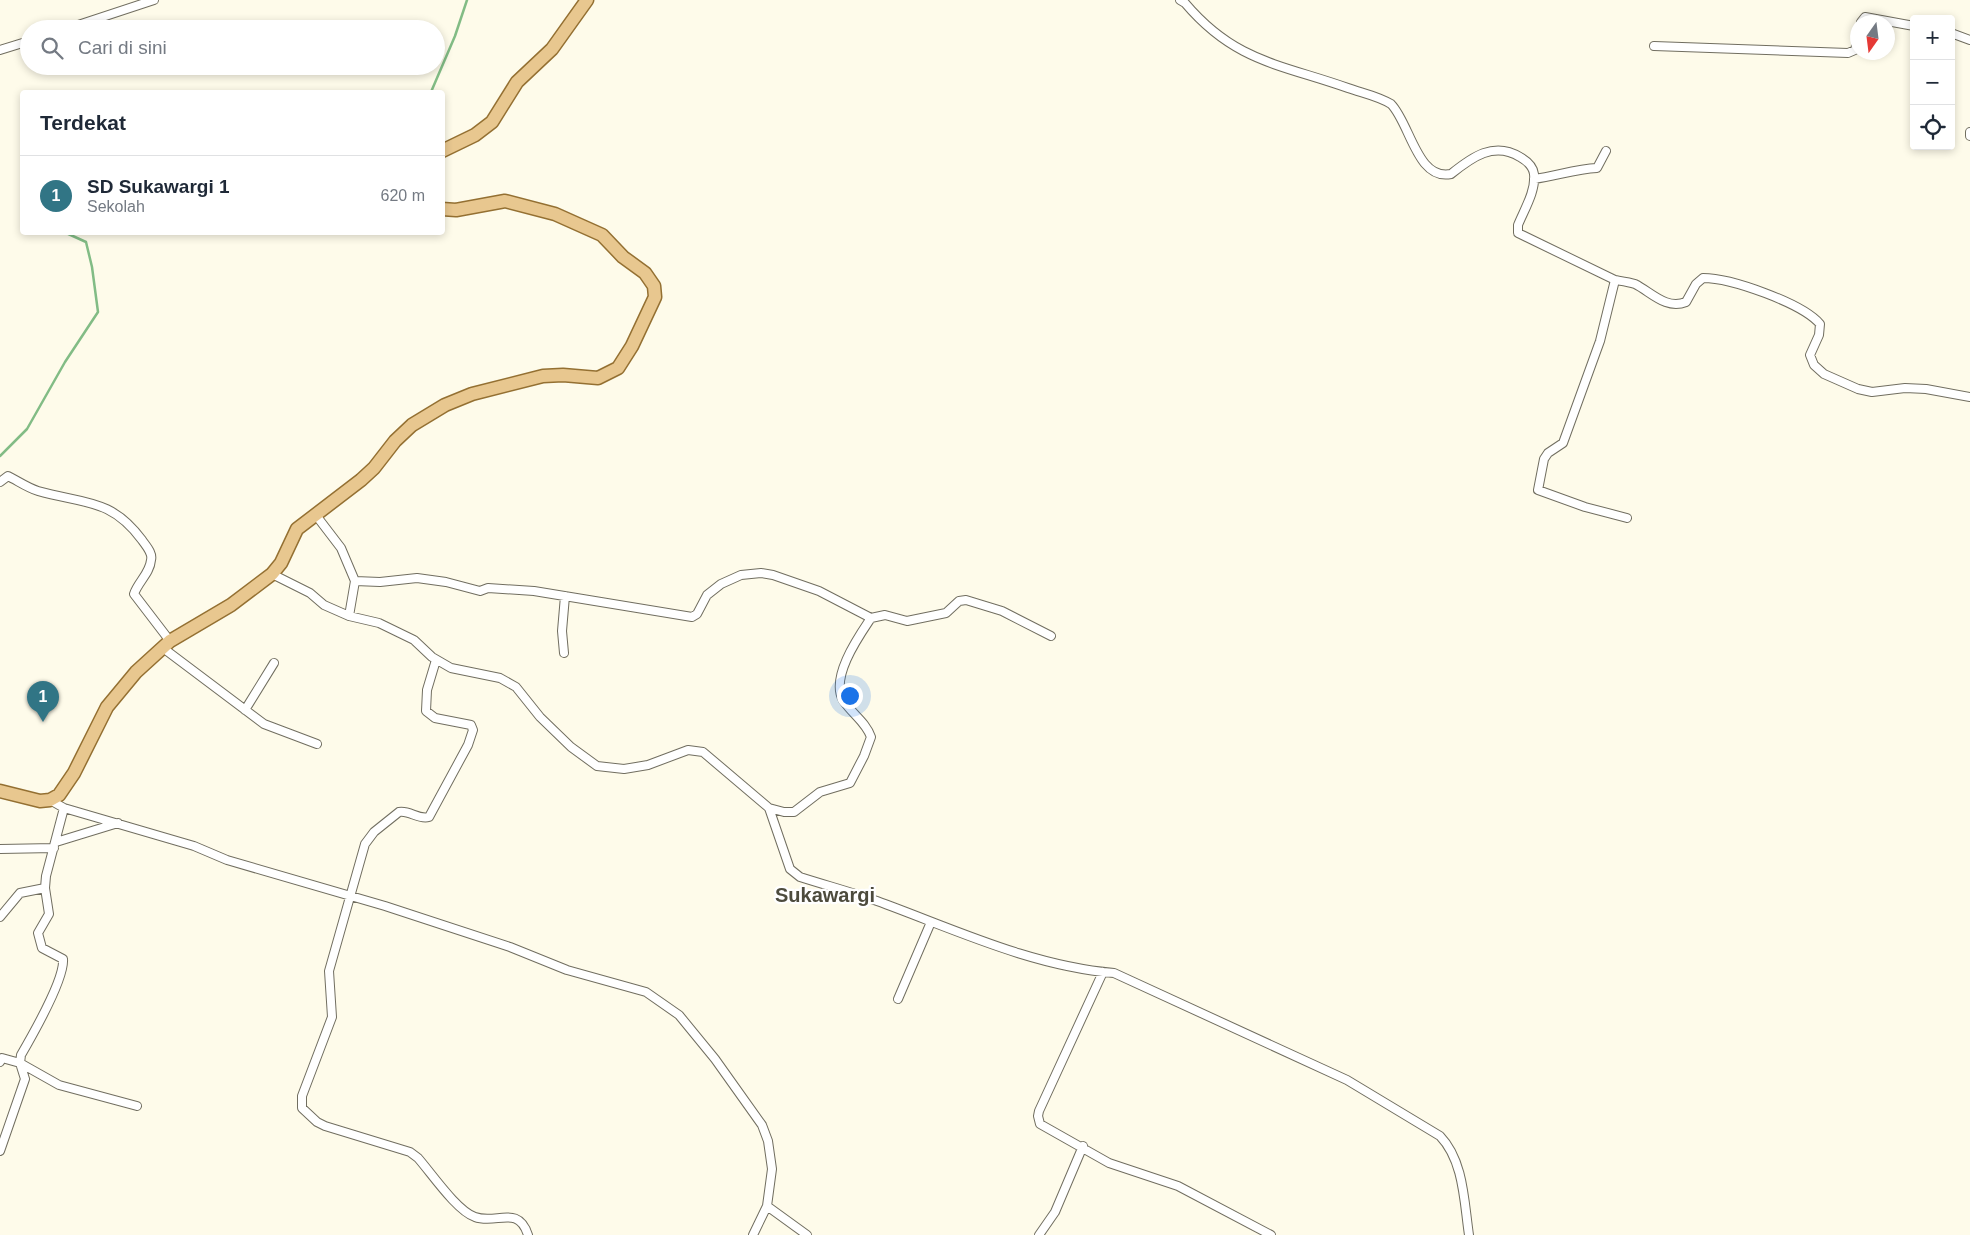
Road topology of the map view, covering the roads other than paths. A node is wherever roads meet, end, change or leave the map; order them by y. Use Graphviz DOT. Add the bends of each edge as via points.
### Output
graph roads {
  1 [pos="154,0"];
  2 [pos="587,0"];
  3 [pos="1180,0"];
  4 [pos="93,20"];
  5 [pos="1895,23"];
  6 [pos="1910,25"];
  7 [pos="1955,34"];
  8 [pos="1970,40"];
  9 [pos="20,44"];
  10 [pos="1654,46"];
  11 [pos="0,50"];
  12 [pos="1850,52"];
  13 [pos="1970,132"];
  14 [pos="1970,136"];
  15 [pos="445,150"];
  16 [pos="1606,151"];
  17 [pos="1534,179"];
  18 [pos="445,209"];
  19 [pos="1615,280"];
  20 [pos="1970,397"];
  21 [pos="0,482"];
  22 [pos="315,514"];
  23 [pos="1627,518"];
  24 [pos="272,574"];
  25 [pos="355,581"];
  26 [pos="565,596"];
  27 [pos="349,616"];
  28 [pos="871,618"];
  29 [pos="1051,636"];
  30 [pos="166,645"];
  31 [pos="564,653"];
  32 [pos="436,660"];
  33 [pos="274,663"];
  34 [pos="246,710"];
  35 [pos="317,744"];
  36 [pos="0,791"];
  37 [pos="50,800"];
  38 [pos="64,808"];
  39 [pos="769,808"];
  40 [pos="118,823"];
  41 [pos="55,845"];
  42 [pos="0,849"];
  43 [pos="45,888"];
  44 [pos="350,897"];
  45 [pos="0,917"];
  46 [pos="931,922"];
  47 [pos="1103,972"];
  48 [pos="898,999"];
  49 [pos="0,1062"];
  50 [pos="20,1063"];
  51 [pos="137,1106"];
  52 [pos="1083,1146"];
  53 [pos="0,1151"];
  54 [pos="767,1206"];
  55 [pos="528,1235"];
  56 [pos="754,1235"];
  57 [pos="807,1235"];
  58 [pos="1040,1235"];
  59 [pos="1271,1235"];
  60 [pos="1469,1235"];
  1 -- 4 [label="street"];
  2 -- 15 [label="main road" via="552,49 517,82 492,122 475,136"];
  3 -- 17 [label="street" via="1212,32 1263,61 1391,104 1424,164 1434,172 1452,174 1472,157 1496,150 1518,155 1527,161 1534,171"];
  5 -- 6 [label="street"];
  7 -- 8 [label="street"];
  9 -- 11 [label="street"];
  10 -- 12 [label="street"];
  13 -- 14 [label="street"];
  16 -- 17 [label="street" via="1598,168 1580,168"];
  17 -- 19 [label="street" via="1518,233"];
  18 -- 22 [label="main road" via="506,201 554,214 602,236 645,273 654,286 655,297 618,368 598,378 542,376 472,394 445,405 412,425 361,480"];
  19 -- 20 [label="street" via="1635,284 1657,298 1675,304 1686,302 1696,284 1704,278 1755,289 1805,312 1820,324 1810,355 1814,365 1824,374 1872,392 1941,390"];
  19 -- 23 [label="street" via="1600,341 1563,443 1544,459 1538,490"];
  21 -- 30 [label="street" via="8,476 38,491 98,505 119,515 152,556 134,594"];
  22 -- 24 [label="main road" via="297,529 281,563"];
  22 -- 25 [label="street" via="341,548"];
  24 -- 27 [label="street"];
  24 -- 30 [label="main road" via="231,605"];
  25 -- 26 [label="street" via="417,578 480,591 488,588 516,589"];
  25 -- 27 [label="street"];
  26 -- 28 [label="street" via="692,616 697,614 707,595 721,584 742,574 761,573 819,591"];
  26 -- 31 [label="street"];
  27 -- 32 [label="street" via="379,623 405,636"];
  28 -- 29 [label="street" via="886,615 907,621 946,613 959,601 966,600 1002,611"];
  28 -- 39 [label="street" via="855,641 840,682 844,700 871,737 854,778 844,787 820,792 794,812"];
  30 -- 34 [label="street"];
  30 -- 37 [label="main road" via="136,672 106,707 68,784"];
  32 -- 39 [label="street" via="452,668 500,678 516,687 571,747 597,766 624,769 695,750 703,752"];
  32 -- 44 [label="street" via="429,681 426,711 435,718 473,726 468,745 429,817 399,812 368,837"];
  33 -- 34 [label="street"];
  34 -- 35 [label="street" via="273,728"];
  36 -- 37 [label="main road" via="35,801"];
  37 -- 38 [label="street"];
  38 -- 40 [label="street"];
  38 -- 41 [label="street"];
  39 -- 46 [label="street" via="790,869 800,877"];
  40 -- 41 [label="street"];
  40 -- 44 [label="street"];
  41 -- 42 [label="street"];
  41 -- 43 [label="street"];
  43 -- 45 [label="street" via="20,893"];
  43 -- 50 [label="street" via="49,914 38,939 42,948 63,958 63,964"];
  44 -- 54 [label="street" via="458,930 567,970 646,992 679,1015 762,1124 772,1169"];
  44 -- 55 [label="street" via="329,971 332,1017 302,1096 302,1108 326,1126 410,1152 465,1212 483,1219 513,1217 526,1227"];
  46 -- 47 [label="street" via="1027,956 1081,970"];
  46 -- 48 [label="street"];
  47 -- 52 [label="street" via="1038,1116 1044,1126"];
  47 -- 60 [label="street" via="1140,984 1347,1080 1440,1136 1451,1148 1455,1159"];
  49 -- 50 [label="street" via="2,1058"];
  50 -- 51 [label="street" via="60,1085"];
  50 -- 53 [label="street" via="25,1079"];
  52 -- 58 [label="street" via="1055,1212"];
  52 -- 59 [label="street" via="1114,1165 1178,1186"];
  54 -- 56 [label="street"];
  54 -- 57 [label="street"];
}
